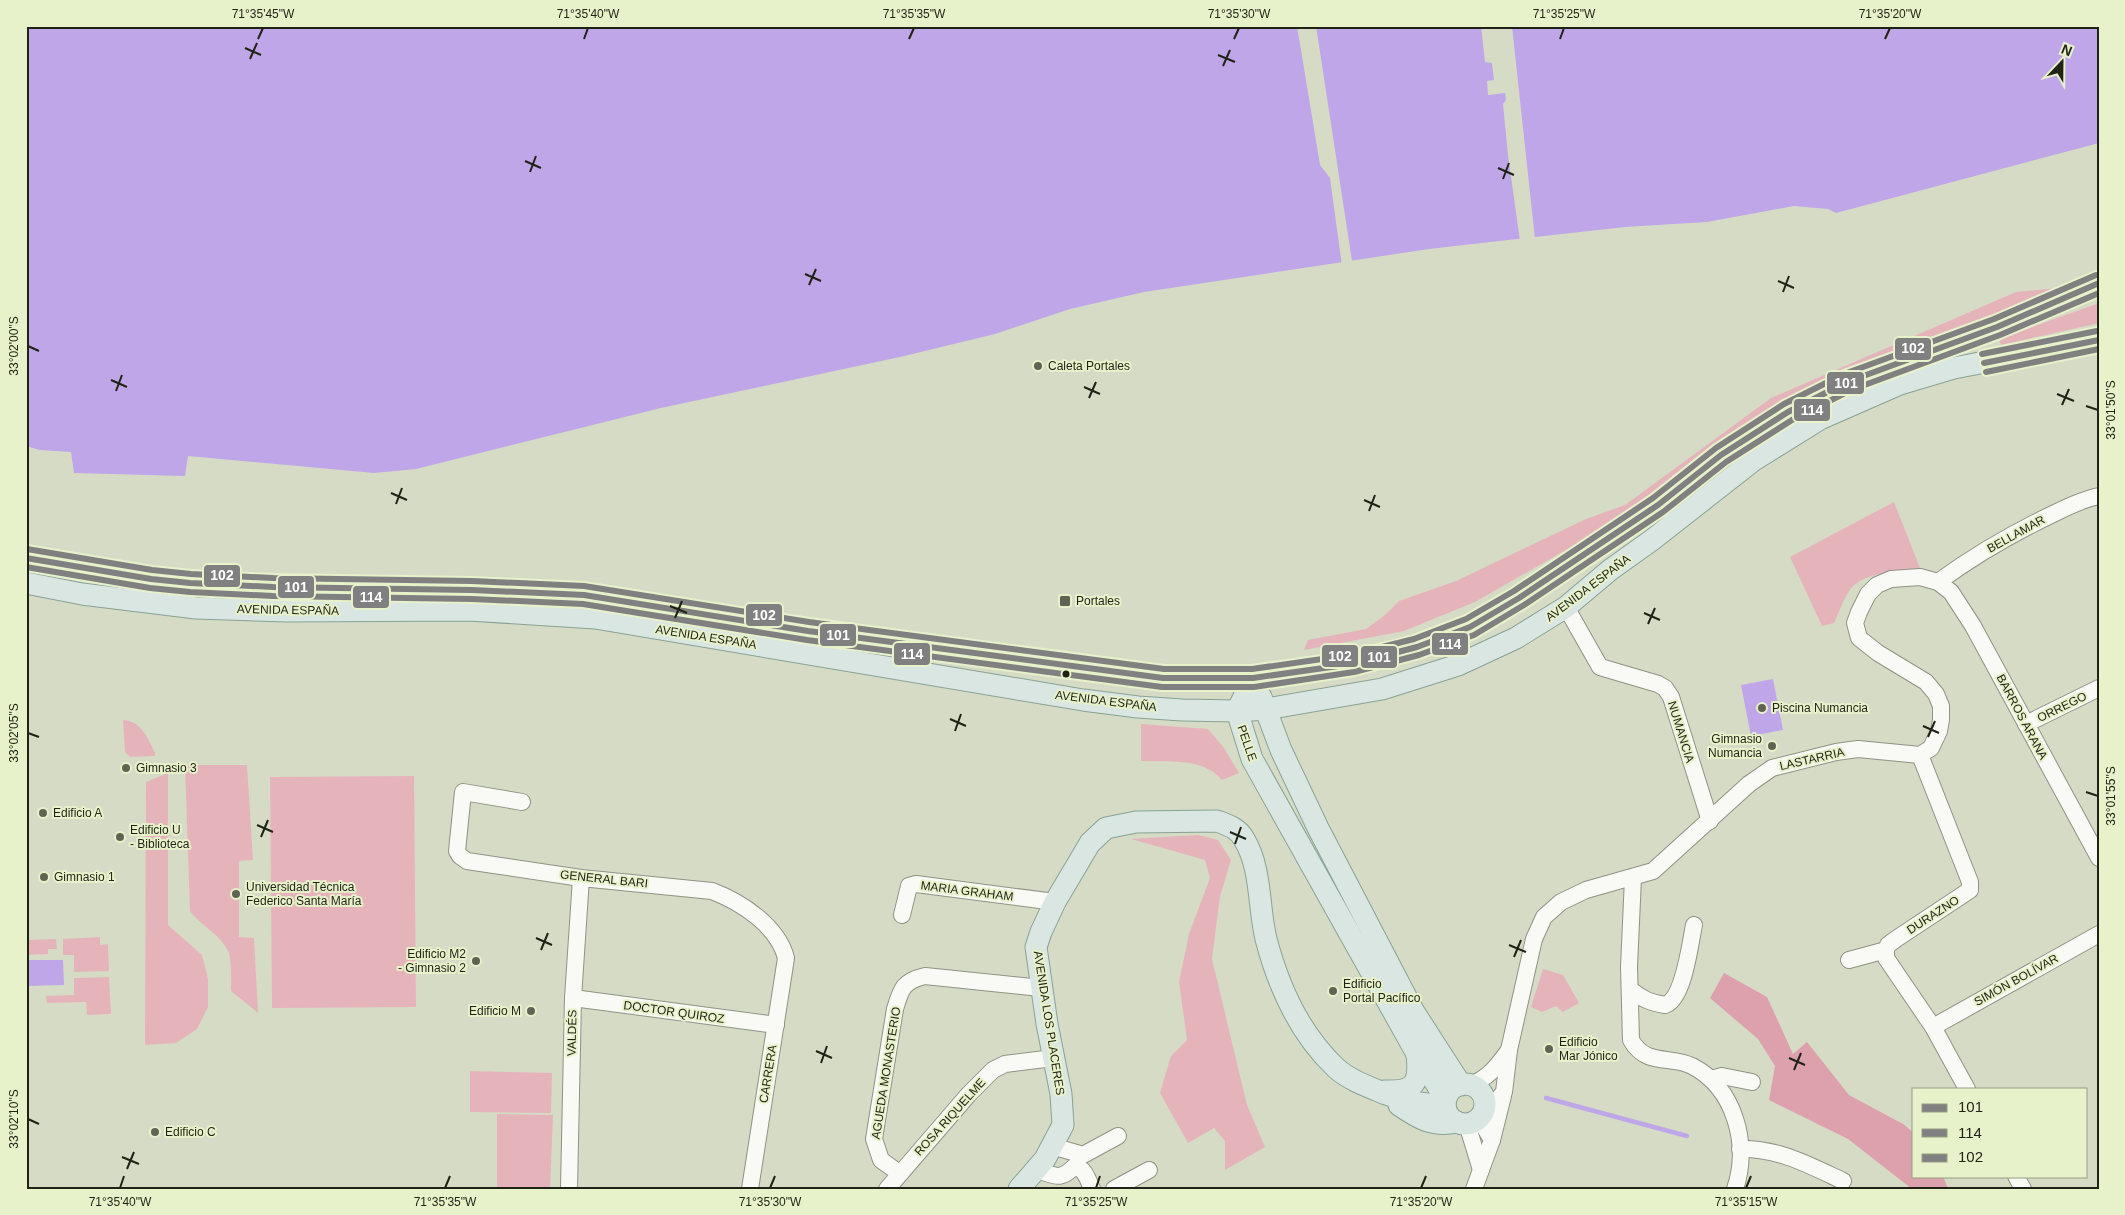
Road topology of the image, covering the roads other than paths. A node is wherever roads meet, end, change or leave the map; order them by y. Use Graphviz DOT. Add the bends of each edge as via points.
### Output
graph roads {
  1 [pos="2099,283"];
  2 [pos="2099,340"];
  3 [pos="2099,496"];
  4 [pos="26,558"];
  5 [pos="26,582"];
  6 [pos="1938,582"];
  7 [pos="1566,606"];
  8 [pos="1253,678"];
  9 [pos="2099,688"];
  10 [pos="1266,710"];
  11 [pos="1237,711"];
  12 [pos="2026,724"];
  13 [pos="1920,755"];
  14 [pos="522,802"];
  15 [pos="1710,821"];
  16 [pos="2099,858"];
  17 [pos="581,878"];
  18 [pos="1632,878"];
  19 [pos="1055,902"];
  20 [pos="902,915"];
  21 [pos="1694,925"];
  22 [pos="2099,934"];
  23 [pos="1886,950"];
  24 [pos="786,958"];
  25 [pos="1849,960"];
  26 [pos="1041,988"];
  27 [pos="1631,990"];
  28 [pos="573,998"];
  29 [pos="776,1025"];
  30 [pos="1933,1027"];
  31 [pos="1510,1050"];
  32 [pos="1417,1054"];
  33 [pos="1053,1058"];
  34 [pos="1711,1079"];
  35 [pos="1752,1082"];
  36 [pos="1966,1088"];
  37 [pos="1379,1091"];
  38 [pos="1504,1092"];
  39 [pos="1455,1093"];
  40 [pos="1472,1119"];
  41 [pos="1118,1136"];
  42 [pos="1492,1140"];
  43 [pos="1052,1146"];
  44 [pos="1740,1149"];
  45 [pos="1036,1170"];
  46 [pos="1149,1170"];
  47 [pos="1481,1170"];
  48 [pos="899,1172"];
  49 [pos="1843,1181"];
  50 [pos="569,1189"];
  51 [pos="750,1189"];
  52 [pos="887,1189"];
  53 [pos="1019,1189"];
  54 [pos="1092,1189"];
  55 [pos="1114,1189"];
  56 [pos="1474,1189"];
  57 [pos="1735,1189"];
  1 -- 8 [label="main road, AVENIDA ESPAÑA" via="1997,327 1847,382 1788,412 1720,455 1658,505 1470,627 1417,647 1352,664"];
  2 -- 7 [label="main road, AVENIDA ESPAÑA" via="1954,368 1900,384 1820,419 1754,460"];
  3 -- 6 [label="street, BELLAMAR" via="2036,522 1959,566"];
  4 -- 8 [label="main road, AVENIDA ESPAÑA" via="190,583 584,595 808,631 1163,678"];
  5 -- 11 [label="main road, AVENIDA ESPAÑA" via="82,594 196,608 469,610 595,618 1083,700 1138,707"];
  6 -- 12 [label="street, BARROS ARANA" via="1950,592 1974,626"];
  6 -- 13 [label="street" via="1906,576 1877,585 1868,594 1855,624 1859,638 1926,682 1936,694 1940,706 1938,731 1931,748"];
  7 -- 10 [label="main road, AVENIDA ESPAÑA" via="1516,638 1458,665 1382,689"];
  7 -- 15 [label="street, NUMANCIA" via="1600,667 1665,688 1671,697"];
  8 -- 10 [label="main road"];
  8 -- 11 [label="main road, PELLE"];
  9 -- 12 [label="street, ORREGO"];
  10 -- 11 [label="main road, AVENIDA ESPAÑA"];
  10 -- 39 [label="main road" via="1318,828"];
  11 -- 32 [label="main road, PELLE" via="1252,759"];
  12 -- 16 [label="street, BARROS ARANA"];
  13 -- 15 [label="street, LASTARRIA" via="1858,749 1772,768 1749,784"];
  13 -- 23 [label="street, DURAZNO" via="1970,882 1970,890 1896,939"];
  14 -- 17 [label="street, GENERAL BARI" via="463,792 457,851 460,856 467,861"];
  15 -- 18 [label="street, LASTARRIA" via="1654,871"];
  17 -- 24 [label="street, GENERAL BARI" via="712,891 725,896 757,917 772,932 783,946"];
  17 -- 28 [label="street, VALDÉS"];
  18 -- 27 [label="street"];
  18 -- 31 [label="street, LASTARRIA" via="1586,890 1561,902 1544,917 1534,939"];
  19 -- 20 [label="street, MARIA GRAHAM" via="916,884 910,886"];
  19 -- 26 [label="main road, AVENIDA LOS PLACERES" via="1036,947"];
  19 -- 37 [label="main road, AVENIDA LOS PLACERES" via="1090,843 1106,828 1136,822 1216,821 1239,831 1255,864 1266,938 1279,980 1301,1024 1336,1068"];
  21 -- 27 [label="street" via="1680,988 1674,1000 1665,1005 1656,1004"];
  22 -- 30 [label="street, SIMÓN BOLÍVAR"];
  23 -- 25 [label="street, DURAZNO"];
  23 -- 30 [label="street" via="1886,958"];
  24 -- 29 [label="street, CARRERA"];
  26 -- 33 [label="main road, AVENIDA LOS PLACERES"];
  26 -- 48 [label="street, AGUEDA MONASTERIO" via="925,976 912,979 901,989 895,1008 874,1139 881,1160"];
  27 -- 34 [label="street" via="1631,1040 1636,1048 1645,1055 1690,1065"];
  28 -- 29 [label="street, DOCTOR QUIROZ"];
  28 -- 50 [label="street, VALDÉS"];
  29 -- 51 [label="street, CARRERA"];
  30 -- 36 [label="street"];
  31 -- 38 [label="street, LASTARRIA"];
  31 -- 39 [label="street, LASTARRIA" via="1483,1080"];
  32 -- 37 [label="main road" via="1417,1076 1413,1085 1406,1090"];
  32 -- 39 [label="main road, PELLE"];
  33 -- 43 [label="main road, AVENIDA LOS PLACERES" via="1061,1094 1063,1124"];
  33 -- 48 [label="street, ROSA RIQUELME" via="1006,1064 993,1070"];
  34 -- 35 [label="street" via="1722,1076"];
  34 -- 44 [label="street" via="1735,1116"];
  37 -- 39 [label="main road, AVENIDA LOS PLACERES" via="1412,1104"];
  37 -- 40 [label="main road, AVENIDA LOS PLACERES" via="1427,1121 1437,1124"];
  38 -- 40 [label="street" via="1491,1108"];
  38 -- 42 [label="street, LASTARRIA"];
  39 -- 40 [label="main road" via="1446,1112"];
  39 -- 40 [label="main road" via="1481,1093 1484,1099"];
  40 -- 42 [label="street"];
  40 -- 47 [label="street"];
  41 -- 43 [label="street" via="1083,1155"];
  42 -- 47 [label="street, LASTARRIA"];
  43 -- 45 [label="main road, AVENIDA LOS PLACERES"];
  44 -- 49 [label="street" via="1758,1148 1777,1153"];
  44 -- 57 [label="street" via="1740,1174"];
  45 -- 53 [label="main road, AVENIDA LOS PLACERES"];
  45 -- 54 [label="street" via="1060,1177 1074,1166 1079,1167"];
  46 -- 55 [label="street"];
  47 -- 56 [label="street, LASTARRIA"];
  48 -- 52 [label="street, ROSA RIQUELME"];
}
